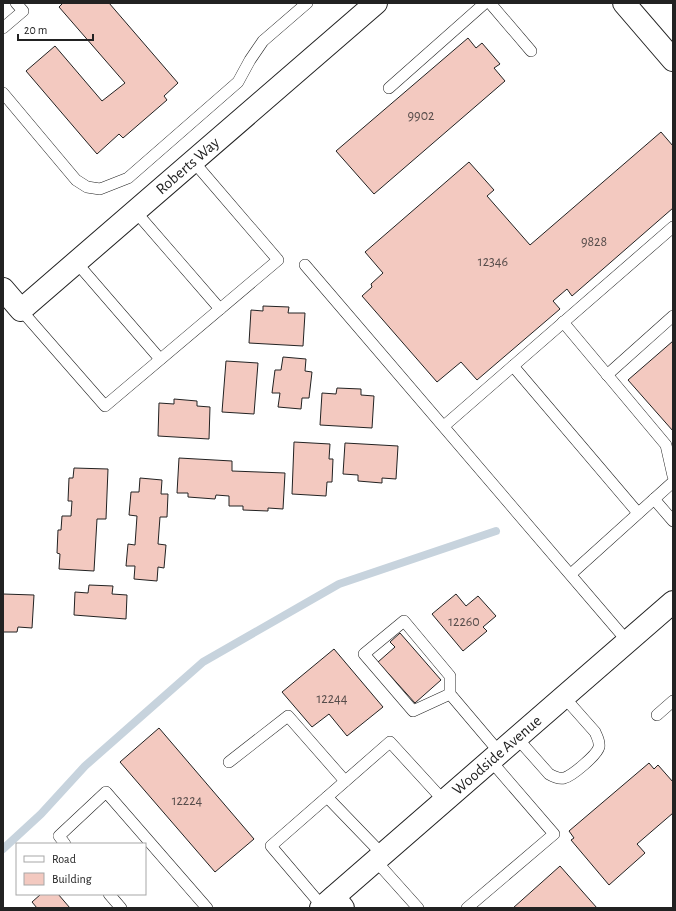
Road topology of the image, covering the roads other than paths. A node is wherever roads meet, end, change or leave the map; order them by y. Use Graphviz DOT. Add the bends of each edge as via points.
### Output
graph roads {
  1 [pos="16,3"];
  2 [pos="307,3"];
  3 [pos="376,3"];
  4 [pos="485,3"];
  5 [pos="490,3"];
  6 [pos="624,3"];
  7 [pos="3,28"];
  8 [pos="531,51"];
  9 [pos="673,60"];
  10 [pos="388,88"];
  11 [pos="3,94"];
  12 [pos="193,161"];
  13 [pos="136,211"];
  14 [pos="673,227"];
  15 [pos="76,262"];
  16 [pos="305,265"];
  17 [pos="3,289"];
  18 [pos="220,309"];
  19 [pos="21,310"];
  20 [pos="673,316"];
  21 [pos="563,322"];
  22 [pos="160,359"];
  23 [pos="512,366"];
  24 [pos="607,375"];
  25 [pos="444,426"];
  26 [pos="673,476"];
  27 [pos="673,482"];
  28 [pos="654,499"];
  29 [pos="638,514"];
  30 [pos="673,521"];
  31 [pos="570,574"];
  32 [pos="673,602"];
  33 [pos="628,642"];
  34 [pos="450,694"];
  35 [pos="564,697"];
  36 [pos="673,701"];
  37 [pos="657,715"];
  38 [pos="517,738"];
  39 [pos="495,757"];
  40 [pos="229,762"];
  41 [pos="345,781"];
  42 [pos="327,797"];
  43 [pos="444,801"];
  44 [pos="65,843"];
  45 [pos="379,857"];
  46 [pos="110,895"];
  47 [pos="330,905"];
  48 [pos="121,908"];
  49 [pos="207,908"];
  50 [pos="418,908"];
  51 [pos="467,908"];
  1 -- 7 [label="lane" via="23,11"];
  2 -- 11 [label="lane" via="264,41 238,82 128,178 100,189 87,187 76,180"];
  3 -- 12 [label="main road, Roberts Way"];
  4 -- 10 [label="lane"];
  5 -- 8 [label="lane"];
  6 -- 9 [label="main road"];
  12 -- 13 [label="main road, Roberts Way"];
  12 -- 18 [label="lane" via="278,260"];
  13 -- 15 [label="main road, Roberts Way"];
  13 -- 18 [label="lane"];
  14 -- 21 [label="lane"];
  15 -- 19 [label="main road, Roberts Way"];
  15 -- 22 [label="lane"];
  16 -- 25 [label="lane"];
  17 -- 19 [label="main road"];
  18 -- 22 [label="lane"];
  19 -- 22 [label="lane" via="105,406"];
  20 -- 24 [label="lane"];
  21 -- 23 [label="lane"];
  21 -- 24 [label="lane"];
  23 -- 25 [label="lane"];
  23 -- 29 [label="lane"];
  24 -- 26 [label="lane" via="666,445"];
  25 -- 31 [label="lane"];
  27 -- 28 [label="lane"];
  28 -- 29 [label="lane"];
  28 -- 30 [label="lane"];
  29 -- 31 [label="lane"];
  31 -- 33 [label="lane"];
  32 -- 33 [label="main road, Woodside Avenue"];
  33 -- 35 [label="main road, Woodside Avenue"];
  34 -- 34 [label="lane" via="450,676 404,621 364,654 413,711"];
  34 -- 39 [label="lane"];
  35 -- 38 [label="main road, Woodside Avenue"];
  35 -- 38 [label="lane" via="595,732 598,739 596,753 577,770 565,778 556,778 549,774"];
  36 -- 37 [label="lane"];
  38 -- 39 [label="main road, Woodside Avenue"];
  39 -- 43 [label="main road, Woodside Avenue"];
  39 -- 51 [label="lane" via="554,834"];
  40 -- 41 [label="lane" via="288,716"];
  41 -- 42 [label="lane"];
  41 -- 43 [label="lane" via="390,742"];
  42 -- 45 [label="lane"];
  42 -- 47 [label="lane" via="270,846"];
  43 -- 45 [label="main road, Woodside Avenue"];
  44 -- 49 [label="lane" via="59,836 106,792"];
  45 -- 47 [label="main road, Woodside Avenue"];
  45 -- 50 [label="lane"];
  46 -- 48 [label="lane"];
}
